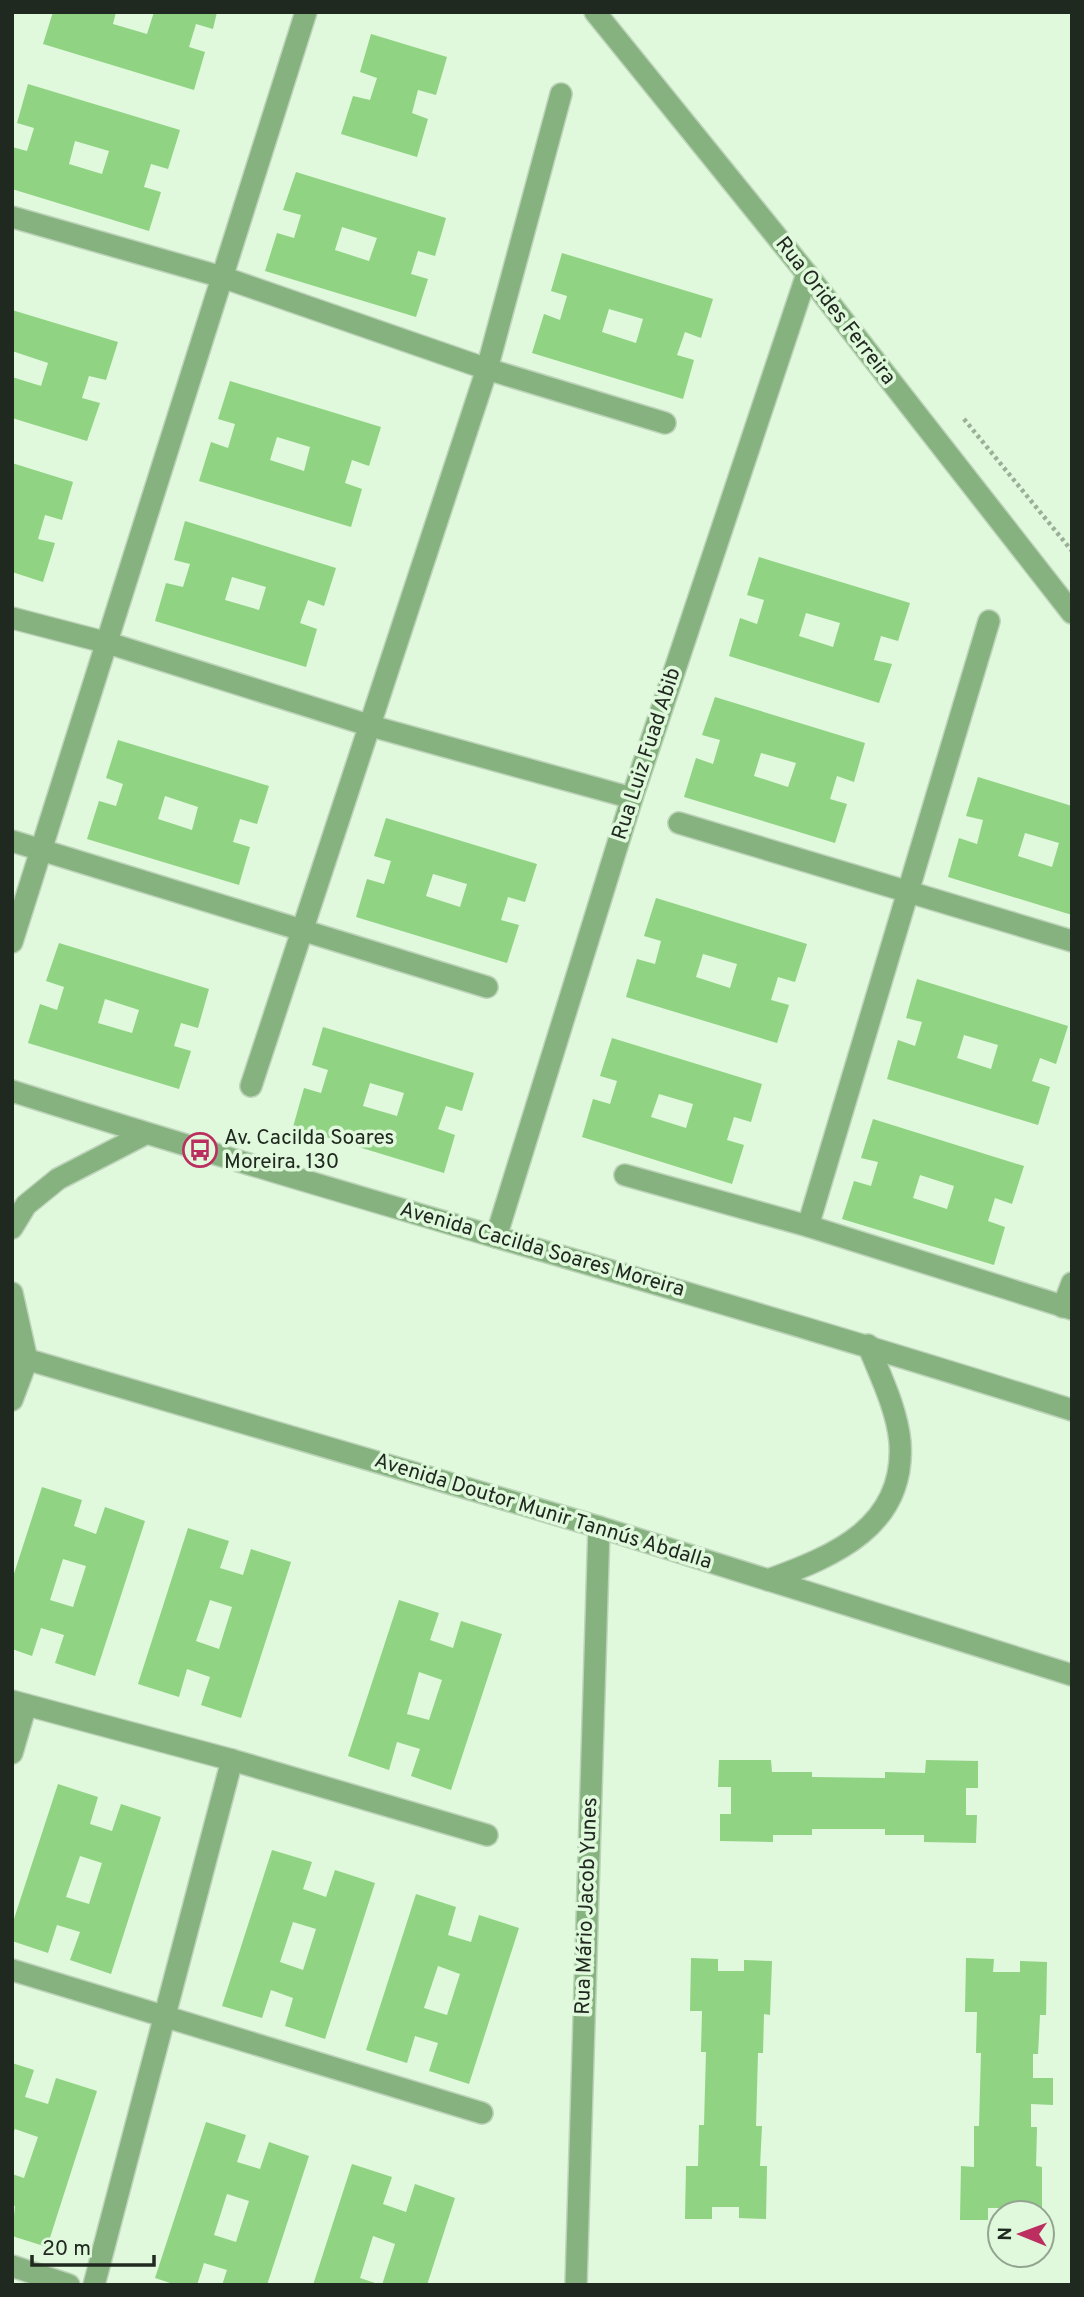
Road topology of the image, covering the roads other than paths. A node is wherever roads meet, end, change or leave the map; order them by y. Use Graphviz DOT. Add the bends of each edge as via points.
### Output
graph roads {
  1 [pos="306,12"];
  2 [pos="595,12"];
  3 [pos="562,94"];
  4 [pos="12,217"];
  5 [pos="807,274"];
  6 [pos="222,277"];
  7 [pos="487,369"];
  8 [pos="665,423"];
  9 [pos="1072,613"];
  10 [pos="12,618"];
  11 [pos="989,621"];
  12 [pos="107,643"];
  13 [pos="371,726"];
  14 [pos="632,798"];
  15 [pos="679,823"];
  16 [pos="12,841"];
  17 [pos="41,850"];
  18 [pos="909,891"];
  19 [pos="303,930"];
  20 [pos="1072,941"];
  21 [pos="12,942"];
  22 [pos="487,987"];
  23 [pos="251,1086"];
  24 [pos="12,1091"];
  25 [pos="145,1134"];
  26 [pos="625,1175"];
  27 [pos="808,1226"];
  28 [pos="12,1228"];
  29 [pos="496,1237"];
  30 [pos="1072,1283"];
  31 [pos="12,1293"];
  32 [pos="1068,1308"];
  33 [pos="868,1345"];
  34 [pos="20,1357"];
  35 [pos="12,1401"];
  36 [pos="1072,1410"];
  37 [pos="599,1527"];
  38 [pos="768,1580"];
  39 [pos="1072,1675"];
  40 [pos="19,1703"];
  41 [pos="12,1753"];
  42 [pos="232,1760"];
  43 [pos="487,1835"];
  44 [pos="12,1970"];
  45 [pos="167,2017"];
  46 [pos="482,2113"];
  47 [pos="12,2266"];
  48 [pos="69,2285"];
  49 [pos="94,2285"];
  50 [pos="576,2285"];
  1 -- 6 [label="street"];
  2 -- 5 [label="street, Rua Orides Ferreira"];
  3 -- 7 [label="street"];
  4 -- 6 [label="street"];
  5 -- 9 [label="street, Rua Orides Ferreira"];
  5 -- 14 [label="street, Rua Luiz Fuad Abib"];
  6 -- 7 [label="street"];
  6 -- 12 [label="street"];
  7 -- 8 [label="street"];
  7 -- 13 [label="street"];
  10 -- 12 [label="street"];
  11 -- 18 [label="street"];
  12 -- 13 [label="street"];
  12 -- 17 [label="street"];
  13 -- 14 [label="street"];
  13 -- 19 [label="street"];
  14 -- 29 [label="street, Rua Luiz Fuad Abib"];
  15 -- 18 [label="street"];
  16 -- 17 [label="street"];
  17 -- 19 [label="street"];
  17 -- 21 [label="street"];
  18 -- 20 [label="street"];
  18 -- 27 [label="street"];
  19 -- 22 [label="street"];
  19 -- 23 [label="street"];
  24 -- 25 [label="street, Avenida Cacilda Soares Moreira"];
  25 -- 28 [label="street" via="58,1179 26,1205"];
  25 -- 29 [label="street, Avenida Cacilda Soares Moreira"];
  26 -- 27 [label="street"];
  27 -- 32 [label="street"];
  29 -- 33 [label="street, Avenida Cacilda Soares Moreira"];
  30 -- 32 [label="street"];
  31 -- 34 [label="street"];
  33 -- 36 [label="street, Avenida Cacilda Soares Moreira"];
  33 -- 38 [label="street" via="900,1441 898,1482 881,1514 855,1540 819,1562"];
  34 -- 35 [label="street"];
  34 -- 37 [label="street, Avenida Doutor Munir Tannús Abdalla"];
  37 -- 38 [label="street, Avenida Doutor Munir Tannús Abdalla"];
  37 -- 50 [label="street, Rua Mário Jacob Yunes"];
  38 -- 39 [label="street, Avenida Doutor Munir Tannús Abdalla"];
  40 -- 41 [label="street"];
  40 -- 42 [label="street"];
  42 -- 43 [label="street"];
  42 -- 45 [label="street"];
  44 -- 45 [label="street"];
  45 -- 46 [label="street"];
  45 -- 49 [label="street"];
  47 -- 48 [label="street"];
}
